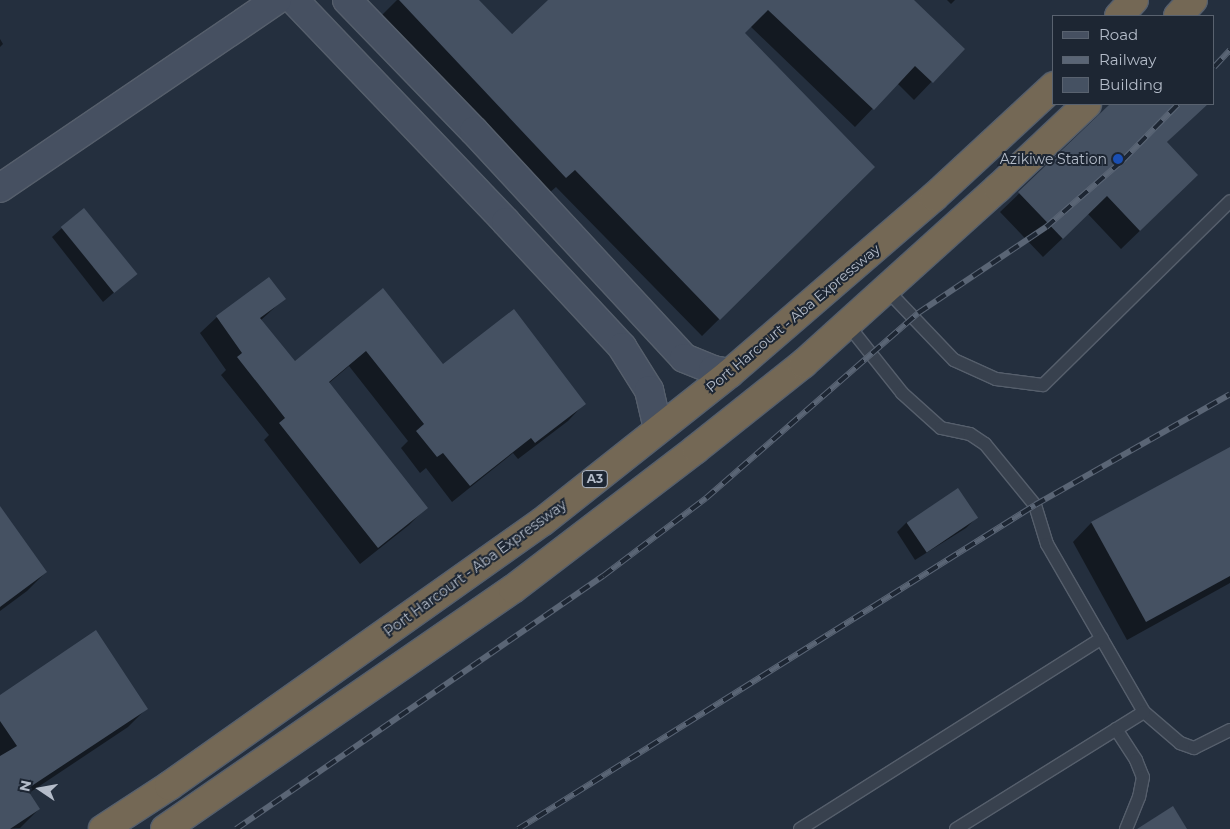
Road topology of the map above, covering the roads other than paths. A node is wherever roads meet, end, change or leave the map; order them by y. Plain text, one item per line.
1 (277, 0) edge
2 (294, 0) edge
3 (347, 0) edge
4 (1134, 0) edge
5 (1193, 0) edge
6 (1120, 15) edge
7 (1179, 15) edge
8 (1052, 88) edge
9 (1086, 105) edge
10 (0, 188) edge
11 (1230, 201) edge
12 (887, 290) junction
13 (848, 325) junction
14 (730, 373) junction
15 (658, 429) junction
16 (1102, 638) junction
17 (1144, 712) junction
18 (1116, 730) junction
19 (1230, 730) edge
20 (103, 829) edge
21 (165, 829) edge
22 (800, 829) edge
23 (956, 829) edge
24 (1126, 829) edge

1 - 10 street
2 - 15 street
3 - 14 street
4 - 6 highway
5 - 7 highway
8 - 14 highway, Port Harcourt - Aba Expressway / A3
9 - 12 highway
11 - 12 lane
12 - 13 highway
13 - 16 lane
13 - 21 highway
14 - 15 highway, Port Harcourt - Aba Expressway / A3
15 - 20 highway, Port Harcourt - Aba Expressway / A3
16 - 17 lane
16 - 22 lane
17 - 18 lane
17 - 19 lane
18 - 23 lane
18 - 24 lane

